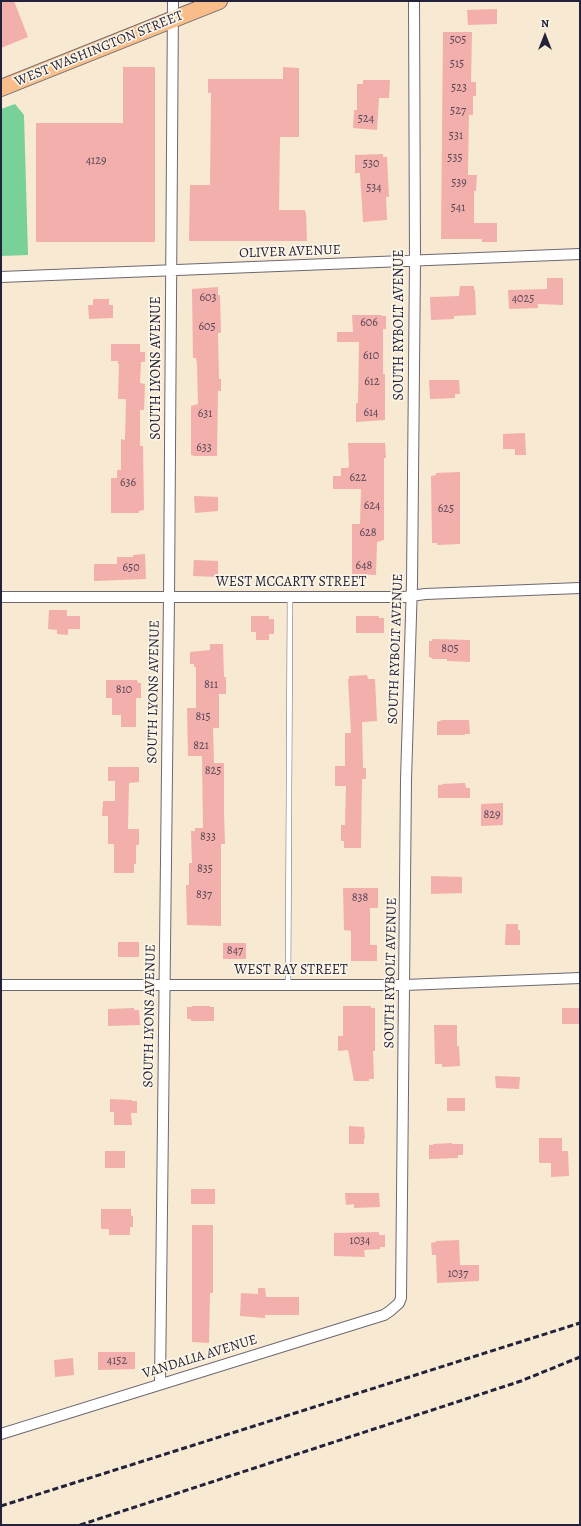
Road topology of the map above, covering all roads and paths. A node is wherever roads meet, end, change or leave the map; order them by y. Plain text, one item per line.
1 (173, 1) edge
2 (219, 1) edge
3 (414, 1) edge
4 (173, 20) junction
5 (1, 88) edge
6 (580, 254) edge
7 (415, 261) junction
8 (172, 270) junction
9 (1, 276) edge
10 (580, 588) edge
11 (411, 596) junction
12 (1, 597) edge
13 (170, 597) junction
14 (290, 597) junction
15 (580, 978) edge
16 (1, 985) edge
17 (164, 985) junction
18 (288, 985) junction
19 (405, 985) junction
20 (401, 1298) joint
21 (160, 1384) junction
22 (1, 1434) edge

1 - 4 street, SOUTH LYONS AVENUE
2 - 4 main road, WEST WASHINGTON STREET
3 - 7 street, SOUTH RYBOLT AVENUE
4 - 5 main road, WEST WASHINGTON STREET
4 - 8 street, SOUTH LYONS AVENUE
6 - 7 street, OLIVER AVENUE
7 - 8 street, OLIVER AVENUE
7 - 11 street, SOUTH RYBOLT AVENUE
8 - 9 street, OLIVER AVENUE
8 - 13 street, SOUTH LYONS AVENUE
10 - 11 street, WEST MCCARTY STREET
11 - 14 street, WEST MCCARTY STREET
11 - 19 street, SOUTH RYBOLT AVENUE
12 - 13 street, WEST MCCARTY STREET
13 - 14 street, WEST MCCARTY STREET
13 - 17 street, SOUTH LYONS AVENUE
14 - 18 lane
15 - 19 street, WEST RAY STREET
16 - 17 street, WEST RAY STREET
17 - 18 street, WEST RAY STREET
17 - 21 street, SOUTH LYONS AVENUE
18 - 19 street, WEST RAY STREET
19 - 20 street, SOUTH RYBOLT AVENUE
20 - 21 street, VANDALIA AVENUE
21 - 22 street, VANDALIA AVENUE

